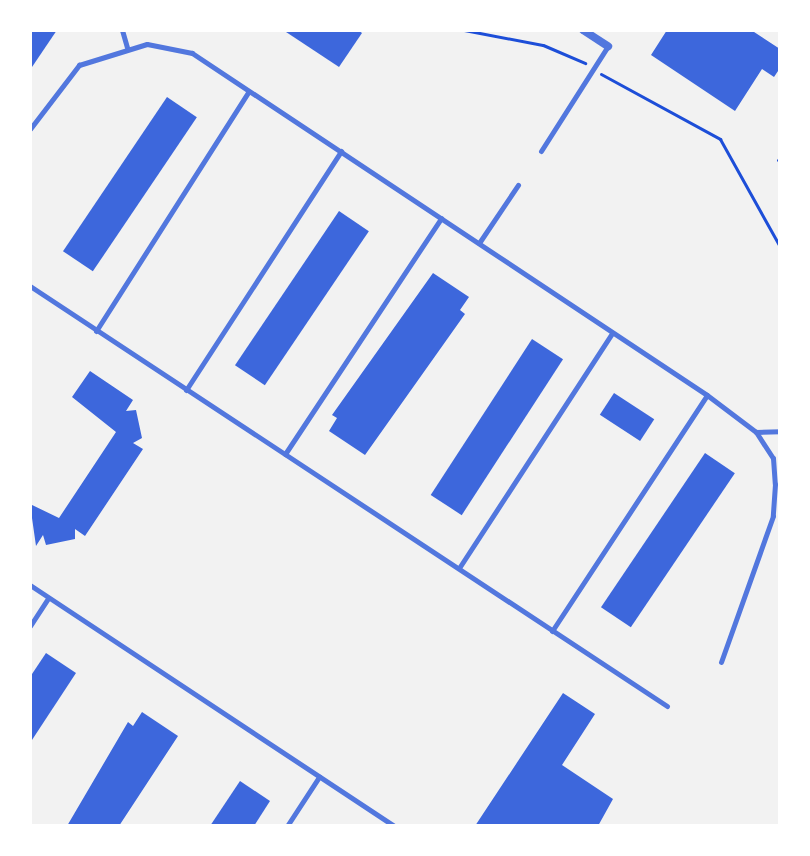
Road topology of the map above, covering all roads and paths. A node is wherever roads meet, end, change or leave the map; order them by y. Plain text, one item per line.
1 (122, 30) edge
2 (464, 30) edge
3 (583, 30) edge
4 (608, 46) joint
5 (127, 47) junction
6 (595, 70) junction
7 (248, 92) junction
8 (30, 129) edge
9 (341, 151) junction
10 (541, 151) dead end
11 (518, 185) dead end
12 (441, 218) junction
13 (479, 243) junction
14 (780, 247) edge
15 (30, 286) edge
16 (96, 331) junction
17 (612, 333) junction
18 (186, 390) junction
19 (707, 395) junction
20 (780, 431) edge
21 (756, 432) junction
22 (285, 454) junction
23 (459, 568) junction
24 (30, 585) edge
25 (48, 598) junction
26 (30, 626) edge
27 (552, 631) junction
28 (721, 662) dead end
29 (667, 706) dead end
30 (319, 777) junction
31 (287, 826) edge
32 (394, 826) edge

1 - 5 lane
2 - 6 path
3 - 4 street
4 - 6 lane
5 - 7 lane
5 - 8 lane
6 - 10 lane
6 - 14 path
7 - 9 lane
7 - 16 lane
9 - 12 lane
9 - 18 lane
11 - 13 lane
12 - 13 lane
12 - 22 lane
13 - 17 lane
15 - 16 lane
16 - 18 lane
17 - 19 lane
17 - 23 lane
18 - 22 lane
19 - 21 lane
19 - 27 lane
20 - 21 lane
21 - 28 lane
22 - 23 lane
23 - 27 lane
24 - 25 lane
25 - 26 lane
25 - 30 lane
27 - 29 lane
30 - 31 lane
30 - 32 lane

